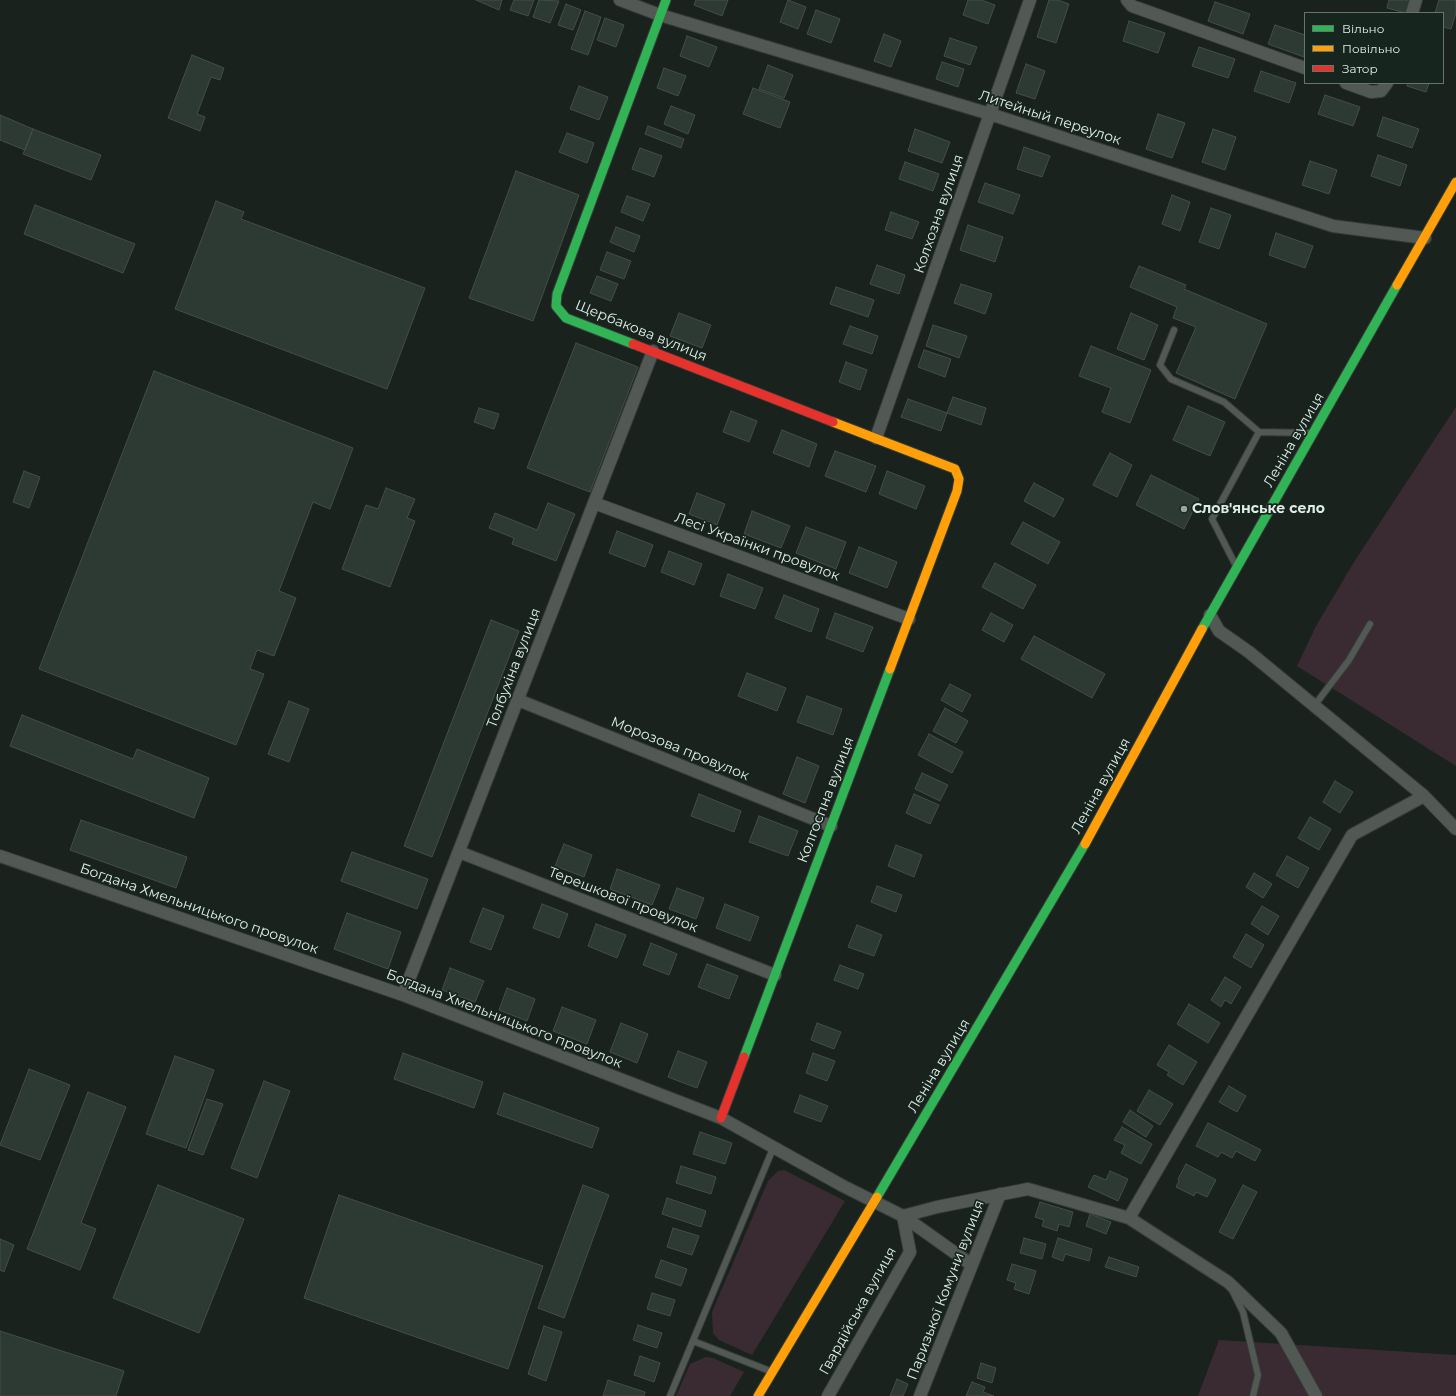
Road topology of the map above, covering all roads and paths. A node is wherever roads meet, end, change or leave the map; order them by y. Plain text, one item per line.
1 (620, 0) edge
2 (666, 0) edge
3 (1030, 0) edge
4 (1127, 0) edge
5 (1416, 0) edge
6 (1412, 12) edge
7 (664, 16) junction
8 (1304, 68) edge
9 (1349, 84) edge
10 (1386, 84) edge
11 (990, 114) junction
12 (1456, 182) edge
13 (1425, 238) junction
14 (1174, 330) dead end
15 (653, 351) junction
16 (1259, 432) junction
17 (1314, 433) junction
18 (876, 438) junction
19 (957, 491) joint
20 (594, 503) junction
21 (1237, 568) junction
22 (1210, 616) junction
23 (909, 619) junction
24 (1370, 624) dead end
25 (518, 700) junction
26 (1314, 706) junction
27 (1424, 796) junction
28 (831, 826) junction
29 (1456, 829) edge
30 (459, 852) junction
31 (0, 856) edge
32 (776, 975) junction
33 (403, 995) junction
34 (721, 1118) junction
35 (774, 1146) junction
36 (1000, 1194) junction
37 (874, 1202) junction
38 (903, 1216) junction
39 (1129, 1218) junction
40 (972, 1264) junction
41 (1228, 1282) junction
42 (693, 1341) junction
43 (772, 1372) junction
44 (670, 1396) edge
45 (758, 1396) edge
46 (828, 1396) edge
47 (920, 1396) edge
48 (1253, 1396) edge
49 (1316, 1396) edge

1 - 7 street, Литейный переулок
2 - 7 street, Щербакова вулиця
3 - 11 street, Колхозна вулиця
4 - 8 street
5 - 6 street
7 - 11 street, Литейный переулок
7 - 15 street, Щербакова вулиця
9 - 10 street
11 - 13 street, Литейный переулок
11 - 18 street, Колхозна вулиця
12 - 13 street, Леніна вулиця
13 - 17 street, Леніна вулиця
14 - 16 lane
15 - 18 street, Щербакова вулиця
15 - 20 street, Толбухіна вулиця
16 - 17 lane
16 - 21 lane
17 - 21 street, Леніна вулиця
18 - 19 street, Щербакова вулиця
19 - 23 street, Колгоспна вулиця
20 - 23 street, Лесі Українки провулок
20 - 25 street, Толбухіна вулиця
21 - 22 street, Леніна вулиця
22 - 26 street
22 - 37 street, Леніна вулиця
23 - 28 street, Колгоспна вулиця
24 - 26 lane
25 - 28 street, Морозова провулок
25 - 30 street, Толбухіна вулиця
26 - 27 street
27 - 29 street
27 - 39 street
28 - 32 street, Колгоспна вулиця
30 - 32 street, Терешкової провулок
30 - 33 street, Толбухіна вулиця
31 - 33 street, Богдана Хмельницького провулок
32 - 34 street, Колгоспна вулиця
33 - 34 street, Богдана Хмельницького провулок
34 - 35 street, Богдана Хмельницького провулок
35 - 37 street, Богдана Хмельницького провулок
35 - 42 lane
36 - 38 street
36 - 39 street
36 - 40 street, Паризької Комуни вулиця
37 - 38 street, Богдана Хмельницького провулок
37 - 43 street, Леніна вулиця
38 - 40 street, Богдана Хмельницького провулок
38 - 46 street, Гвардійська вулиця
39 - 41 street
40 - 47 street, Паризької Комуни вулиця
41 - 48 lane
41 - 49 street
42 - 43 lane
42 - 44 lane
43 - 45 street, Леніна вулиця

